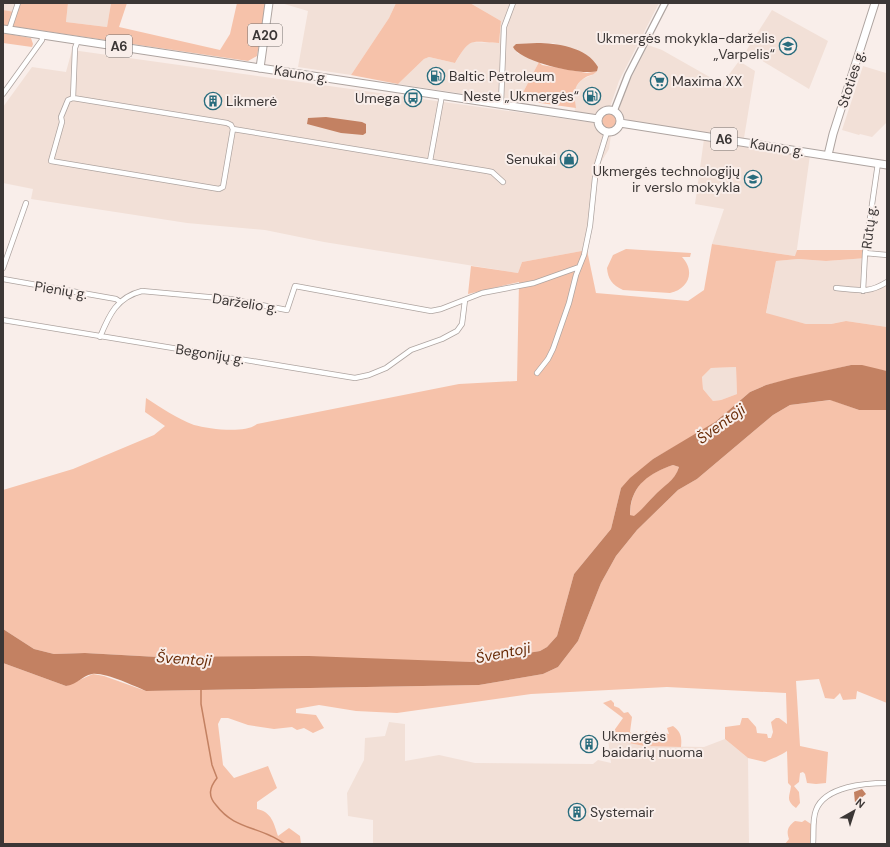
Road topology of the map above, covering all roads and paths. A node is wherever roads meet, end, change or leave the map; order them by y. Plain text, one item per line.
1 (18, 3) edge
2 (269, 3) edge
3 (513, 3) edge
4 (665, 3) edge
5 (875, 3) edge
6 (6, 29) edge
7 (42, 35) junction
8 (78, 40) junction
9 (260, 68) junction
10 (3, 94) edge
11 (442, 95) junction
12 (73, 98) junction
13 (501, 104) junction
14 (614, 111) junction
15 (598, 119) junction
16 (620, 123) junction
17 (233, 129) junction
18 (607, 132) junction
19 (828, 155) junction
20 (430, 161) junction
21 (878, 163) junction
22 (887, 165) edge
23 (504, 182) dead end
24 (26, 203) dead end
25 (866, 253) junction
26 (887, 254) edge
27 (579, 267) junction
28 (3, 268) edge
29 (3, 279) edge
30 (887, 282) edge
31 (836, 288) dead end
32 (863, 291) junction
33 (465, 300) junction
34 (119, 301) junction
35 (3, 320) edge
36 (100, 337) junction
37 (537, 373) dead end
38 (887, 783) edge
39 (813, 844) edge

1 - 6 street
2 - 9 main road, A20
3 - 13 street
4 - 14 street
5 - 19 main road, Stoties g.
6 - 7 main road, Kauno g. / A6
7 - 8 main road, Kauno g. / A6
7 - 10 street
8 - 9 main road, Kauno g. / A6
8 - 12 street
9 - 11 main road, Kauno g. / A6
11 - 13 main road, Kauno g. / A6
11 - 20 street
12 - 17 street
12 - 17 street
13 - 15 main road, Kauno g. / A6
14 - 15 main road
14 - 16 main road
15 - 18 main road
16 - 18 main road
16 - 19 main road, Kauno g. / A6
17 - 20 street
18 - 27 street
19 - 21 main road, Kauno g. / A6
20 - 23 street
21 - 22 main road, Kauno g. / A6
21 - 25 street, Rūtų g.
24 - 28 street
25 - 26 street
25 - 32 street, Rūtų g.
27 - 33 street
27 - 37 street
29 - 34 street, Pienių g.
30 - 32 street
31 - 32 street
33 - 34 street, Darželio g.
33 - 36 street, Begonijų g.
34 - 36 street
35 - 36 street, Begonijų g.
38 - 39 street

